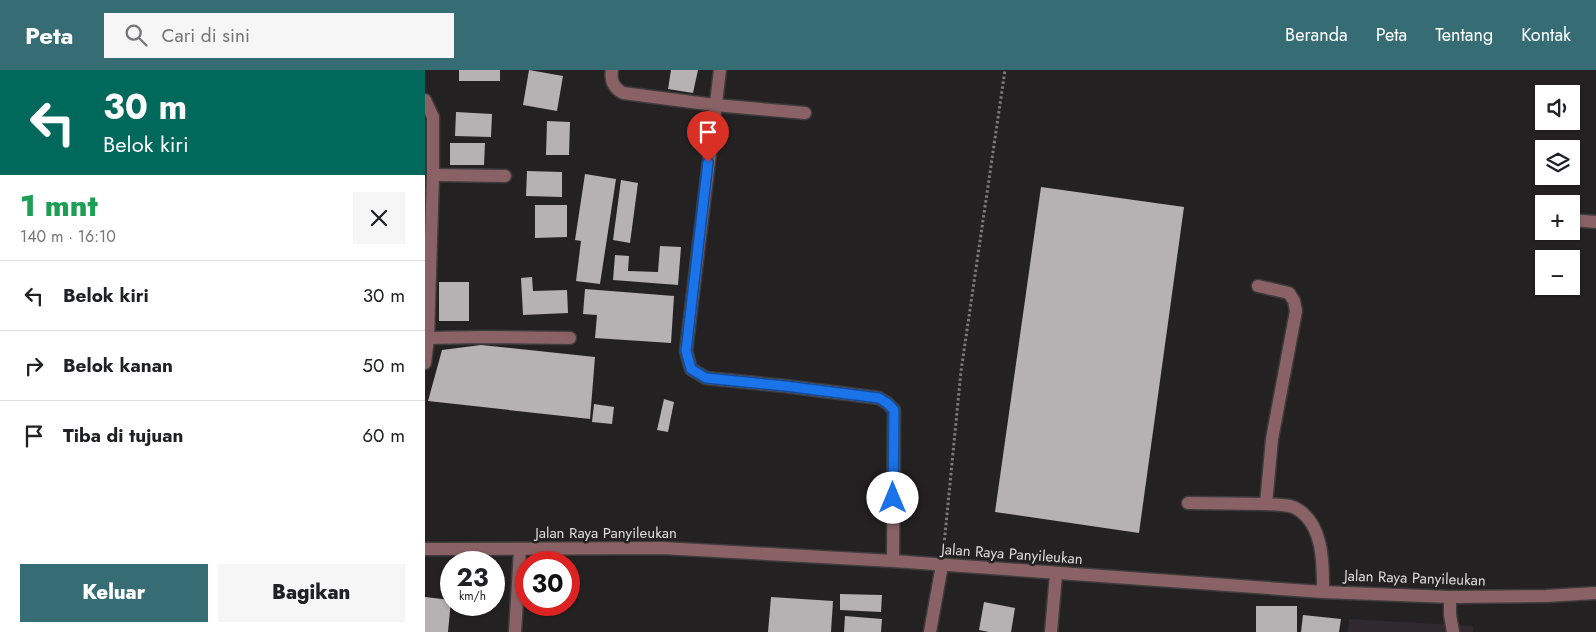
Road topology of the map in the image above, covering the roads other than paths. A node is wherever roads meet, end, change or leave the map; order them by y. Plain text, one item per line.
1 (612, 70) edge
2 (720, 70) edge
3 (425, 100) edge
4 (715, 106) junction
5 (805, 113) dead end
6 (433, 175) junction
7 (505, 176) dead end
8 (1580, 221) edge
9 (1596, 222) edge
10 (1258, 286) dead end
11 (428, 338) junction
12 (570, 338) dead end
13 (425, 363) edge
14 (1188, 503) dead end
15 (1267, 504) junction
16 (425, 549) edge
17 (520, 550) junction
18 (893, 562) junction
19 (943, 566) junction
20 (1056, 574) junction
21 (1323, 592) junction
22 (1596, 593) edge
23 (1450, 597) junction
24 (515, 632) edge
25 (930, 632) edge
26 (1051, 632) edge
27 (1453, 632) edge

1 - 4 street
2 - 4 street
3 - 6 street
4 - 5 street
4 - 18 street
6 - 7 street
6 - 11 street
8 - 9 street
10 - 15 street
11 - 12 street
11 - 13 street
14 - 15 street
15 - 21 street
16 - 17 street, Jalan Raya Panyileukan
17 - 18 street, Jalan Raya Panyileukan
17 - 24 street
18 - 19 street, Jalan Raya Panyileukan
19 - 20 street, Jalan Raya Panyileukan
19 - 25 street
20 - 21 street, Jalan Raya Panyileukan
20 - 26 street
21 - 23 street, Jalan Raya Panyileukan
22 - 23 street, Jalan Raya Panyileukan
23 - 27 street

